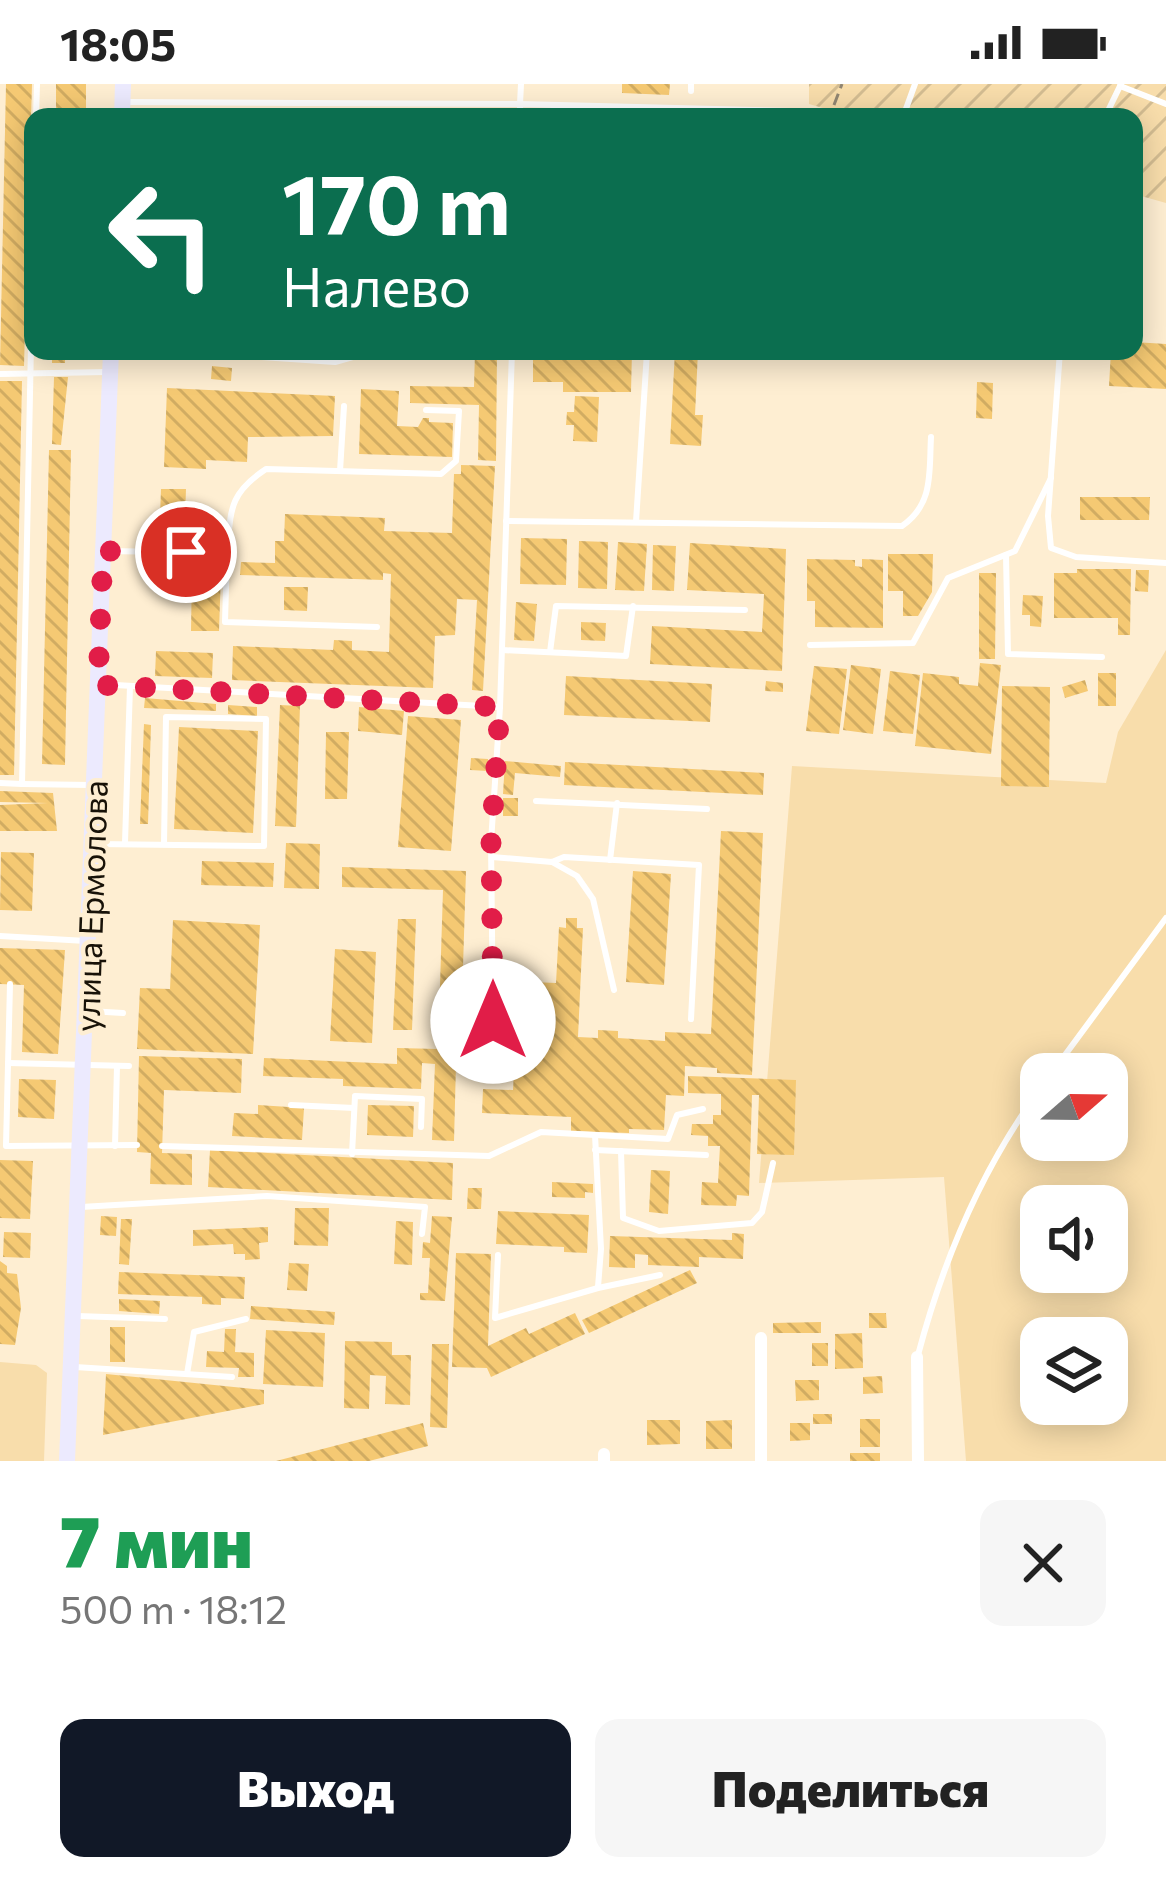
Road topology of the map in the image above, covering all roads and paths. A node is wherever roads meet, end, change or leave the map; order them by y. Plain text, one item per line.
1 (521, 84) edge
2 (1121, 85) edge
3 (122, 101) edge
4 (468, 104) junction
5 (520, 104) junction
6 (1166, 104) edge
7 (554, 105) junction
8 (630, 107) joint
9 (468, 108) edge
10 (520, 108) edge
11 (554, 108) edge
12 (643, 108) edge
13 (30, 360) edge
14 (106, 360) edge
15 (111, 360) edge
16 (311, 360) edge
17 (342, 360) edge
18 (512, 360) edge
19 (646, 360) edge
20 (1059, 360) edge
21 (0, 374) edge
22 (30, 374) junction
23 (344, 406) dead end
24 (427, 410) dead end
25 (931, 437) dead end
26 (340, 471) junction
27 (1051, 478) junction
28 (506, 521) junction
29 (636, 523) junction
30 (103, 551) junction
31 (227, 553) junction
32 (1006, 555) junction
33 (1166, 563) edge
34 (633, 605) junction
35 (745, 610) dead end
36 (377, 627) dead end
37 (810, 645) dead end
38 (502, 650) junction
39 (550, 652) junction
40 (1102, 657) dead end
41 (98, 685) junction
42 (130, 686) junction
43 (500, 707) junction
44 (0, 783) edge
45 (22, 784) junction
46 (95, 785) junction
47 (536, 801) dead end
48 (617, 803) junction
49 (707, 809) dead end
50 (125, 843) junction
51 (93, 844) junction
52 (164, 844) junction
53 (492, 857) junction
54 (610, 860) junction
55 (552, 862) junction
56 (1166, 917) edge
57 (0, 936) edge
58 (11, 937) junction
59 (88, 941) junction
60 (10, 949) dead end
61 (10, 984) dead end
62 (614, 990) dead end
63 (85, 1011) junction
64 (123, 1013) dead end
65 (691, 1019) dead end
66 (493, 1021) dead end
67 (1066, 1053) edge
68 (8, 1064) junction
69 (83, 1065) junction
70 (117, 1066) junction
71 (129, 1066) dead end
72 (291, 1105) dead end
73 (355, 1108) junction
74 (703, 1109) dead end
75 (1020, 1116) edge
76 (421, 1127) dead end
77 (595, 1135) junction
78 (137, 1145) dead end
79 (115, 1146) junction
80 (162, 1146) dead end
81 (79, 1148) junction
82 (596, 1150) junction
83 (620, 1151) junction
84 (352, 1154) junction
85 (706, 1155) dead end
86 (772, 1163) dead end
87 (77, 1207) junction
88 (422, 1234) dead end
89 (498, 1255) dead end
90 (660, 1275) dead end
91 (598, 1288) junction
92 (74, 1316) junction
93 (165, 1319) dead end
94 (246, 1319) dead end
95 (761, 1338) dead end
96 (917, 1357) joint
97 (72, 1367) junction
98 (187, 1374) junction
99 (232, 1377) dead end
100 (67, 1461) edge
101 (760, 1461) edge
102 (918, 1461) edge

1 - 5 lane
2 - 6 lane
3 - 4 lane
4 - 5 lane
4 - 9 lane
5 - 7 lane
5 - 10 lane
7 - 8 lane
7 - 11 lane
8 - 12 lane
13 - 22 lane
14 - 22 lane
15 - 30 main road, улица Ермолова
16 - 17 lane
18 - 28 lane
19 - 29 lane
20 - 27 lane
21 - 22 lane
22 - 45 lane
23 - 26 lane
24 - 26 lane
25 - 29 lane
26 - 31 lane
27 - 32 lane
27 - 33 lane
28 - 29 lane
28 - 38 lane
30 - 31 lane
30 - 41 main road, улица Ермолова
31 - 36 lane
32 - 37 lane
32 - 40 lane
34 - 35 lane
34 - 39 lane
34 - 39 lane
38 - 39 lane
38 - 43 lane
41 - 42 lane
41 - 46 main road, улица Ермолова
42 - 43 lane
42 - 50 lane
43 - 53 lane
44 - 45 lane
45 - 46 lane
46 - 51 main road, улица Ермолова
47 - 48 lane
48 - 49 lane
48 - 54 lane
50 - 51 lane
50 - 52 lane
51 - 59 main road, улица Ермолова
52 - 52 lane
53 - 55 lane
53 - 66 lane
54 - 55 lane
54 - 65 lane
55 - 62 lane
56 - 67 lane
57 - 58 lane
58 - 59 lane
58 - 60 lane
59 - 63 main road, улица Ермолова
61 - 68 lane
63 - 64 lane
63 - 69 main road, улица Ермолова
68 - 69 lane
68 - 81 lane
69 - 70 lane
69 - 81 main road, улица Ермолова
70 - 71 lane
70 - 79 lane
72 - 73 lane
73 - 76 lane
73 - 84 lane
74 - 77 lane
75 - 96 lane
77 - 82 lane
77 - 84 lane
78 - 79 lane
79 - 81 lane
80 - 84 lane
81 - 87 main road, улица Ермолова
82 - 83 lane
82 - 91 lane
83 - 85 lane
83 - 86 lane
87 - 88 lane
87 - 92 main road, улица Ермолова
89 - 91 lane
90 - 91 lane
92 - 93 lane
92 - 97 main road, улица Ермолова
94 - 98 lane
95 - 101 street
96 - 102 street
97 - 98 lane
97 - 100 main road, улица Ермолова
98 - 99 lane

